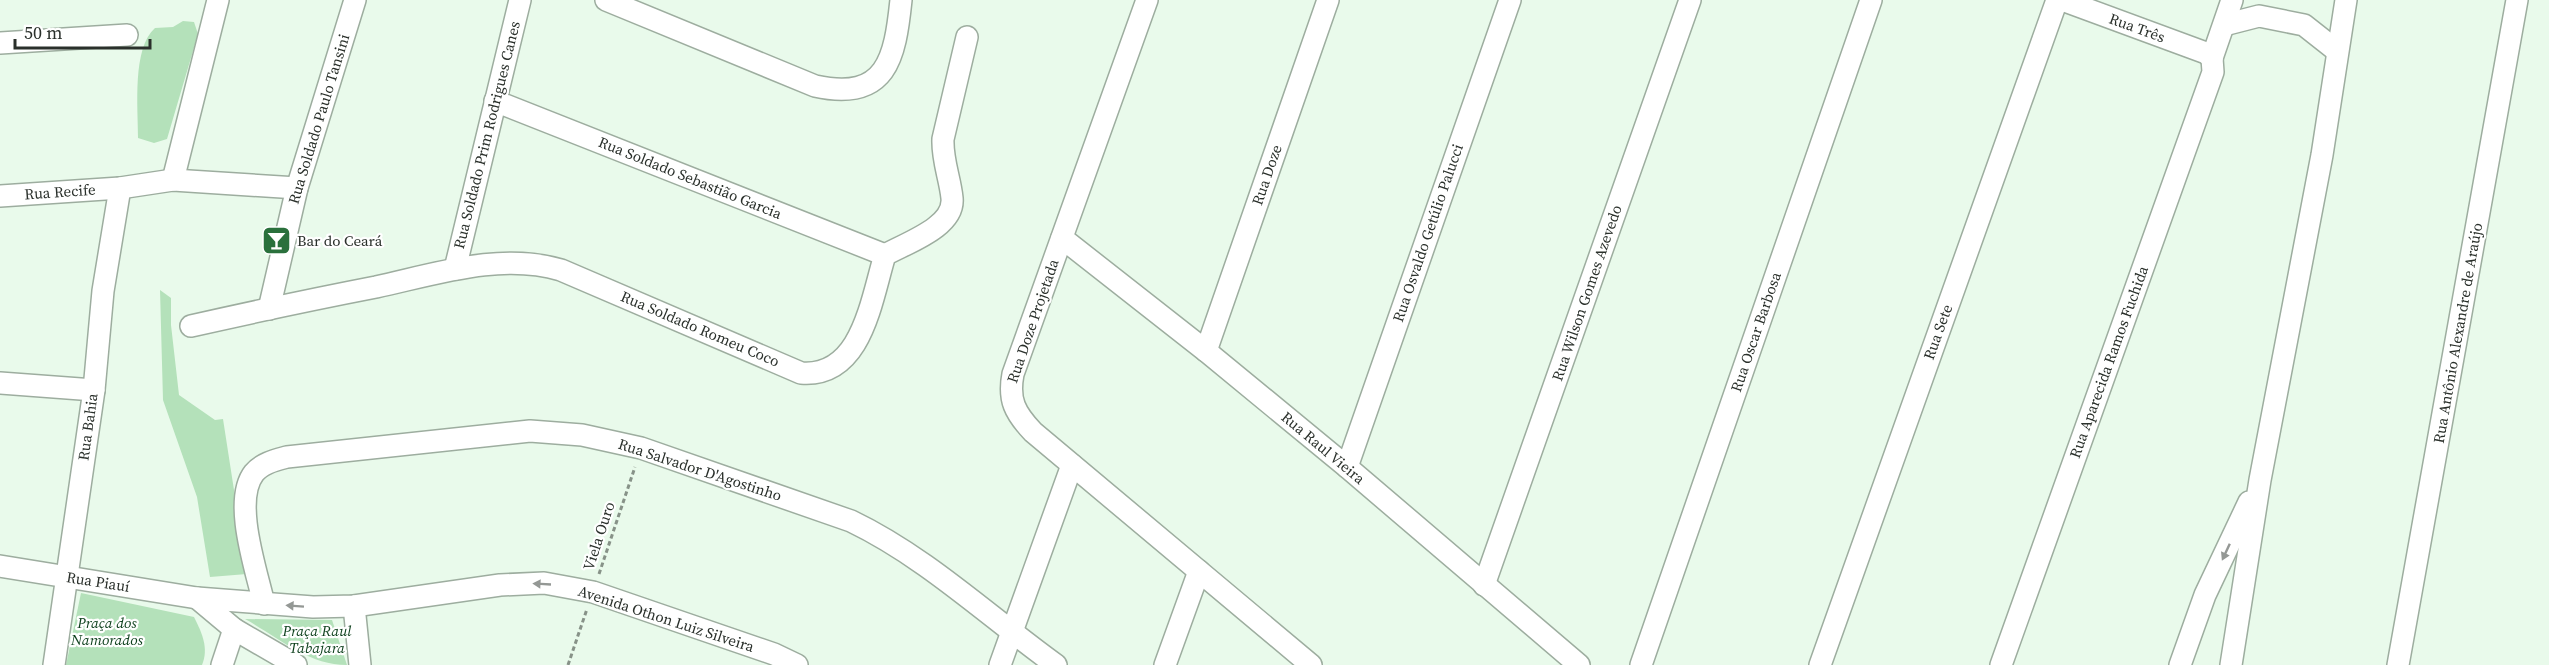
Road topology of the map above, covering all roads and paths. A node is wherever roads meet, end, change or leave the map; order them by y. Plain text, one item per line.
1 (218, 0) edge
2 (355, 0) edge
3 (520, 0) edge
4 (606, 0) edge
5 (901, 0) edge
6 (1147, 0) edge
7 (1328, 0) edge
8 (1510, 0) edge
9 (1689, 0) edge
10 (1871, 0) edge
11 (2057, 0) edge
12 (2062, 0) edge
13 (2232, 0) edge
14 (2346, 0) edge
15 (2517, 0) edge
16 (2224, 25) junction
17 (127, 35) dead end
18 (967, 37) dead end
19 (0, 43) edge
20 (2337, 51) junction
21 (2212, 58) junction
22 (495, 101) junction
23 (173, 180) junction
24 (120, 188) junction
25 (297, 188) junction
26 (0, 196) edge
27 (1062, 238) junction
28 (885, 255) junction
29 (455, 269) junction
30 (269, 309) junction
31 (191, 326) dead end
32 (1206, 351) junction
33 (0, 383) edge
34 (94, 390) junction
35 (641, 448) junction
36 (1072, 465) junction
37 (1347, 467) junction
38 (2260, 480) junction
39 (0, 566) edge
40 (1199, 571) junction
41 (67, 577) junction
42 (1484, 585) junction
43 (593, 592) junction
44 (197, 598) junction
45 (264, 604) junction
46 (354, 606) junction
47 (234, 629) junction
48 (1012, 634) junction
49 (1166, 663) edge
50 (54, 665) edge
51 (222, 665) edge
52 (296, 665) edge
53 (360, 665) edge
54 (568, 665) edge
55 (797, 665) edge
56 (1000, 665) edge
57 (1056, 665) edge
58 (1311, 665) edge
59 (1580, 665) edge
60 (1641, 665) edge
61 (1820, 665) edge
62 (2001, 665) edge
63 (2180, 665) edge
64 (2231, 665) edge
65 (2397, 665) edge

1 - 23 street
2 - 25 street, Rua Soldado Paulo Tansini
3 - 22 street, Rua Soldado Prim Rodrigues Canes
4 - 5 street
6 - 27 street, Rua Doze Projetada
7 - 32 street, Rua Doze
8 - 37 street, Rua Osvaldo Getúlio Palucci
9 - 42 street, Rua Wilson Gomes Azevedo
10 - 60 street, Rua Oscar Barbosa
11 - 61 street, Rua Sete
12 - 21 street, Rua Três
13 - 16 street, Rua Aparecida Ramos Fuchida
14 - 20 street
15 - 65 street, Rua Antônio Alexandre de Araújo
16 - 20 street
16 - 21 street, Rua Aparecida Ramos Fuchida
17 - 19 street
18 - 28 street
20 - 38 street
21 - 62 street, Rua Aparecida Ramos Fuchida
22 - 28 street, Rua Soldado Sebastião Garcia
22 - 29 street, Rua Soldado Prim Rodrigues Canes
23 - 24 street, Rua Recife
23 - 25 street, Rua Recife
24 - 26 street, Rua Recife
24 - 34 street, Rua Bahia
25 - 30 street, Rua Soldado Paulo Tansini
27 - 32 street, Rua Raul Vieira
27 - 36 street, Rua Doze Projetada
28 - 29 street, Rua Soldado Romeu Coco
29 - 30 street, Rua Soldado Romeu Coco
30 - 31 street, Rua Soldado Romeu Coco
32 - 37 street, Rua Raul Vieira
33 - 34 street
34 - 41 street, Rua Bahia
35 - 43 path, Viela Ouro
35 - 45 street, Rua Salvador D'Agostinho
35 - 48 street, Rua Salvador D'Agostinho
36 - 40 street, Rua Doze Projetada
36 - 48 street
37 - 42 street, Rua Raul Vieira
38 -> 63 street
38 - 64 street
39 - 41 street, Rua Piauí
40 - 49 street
40 - 58 street, Rua Doze Projetada
41 - 44 street, Rua Piauí
41 - 50 street, Rua Bahia
42 - 59 street, Rua Raul Vieira
43 -> 46 street, Avenida Othon Luiz Silveira
43 - 54 path, Viela Ouro
43 - 55 street, Avenida Othon Luiz Silveira
44 - 45 street
44 - 47 street
46 -> 45 street
46 - 53 street
47 - 51 street
47 - 52 street
48 - 56 street
48 - 57 street, Rua Salvador D'Agostinho

